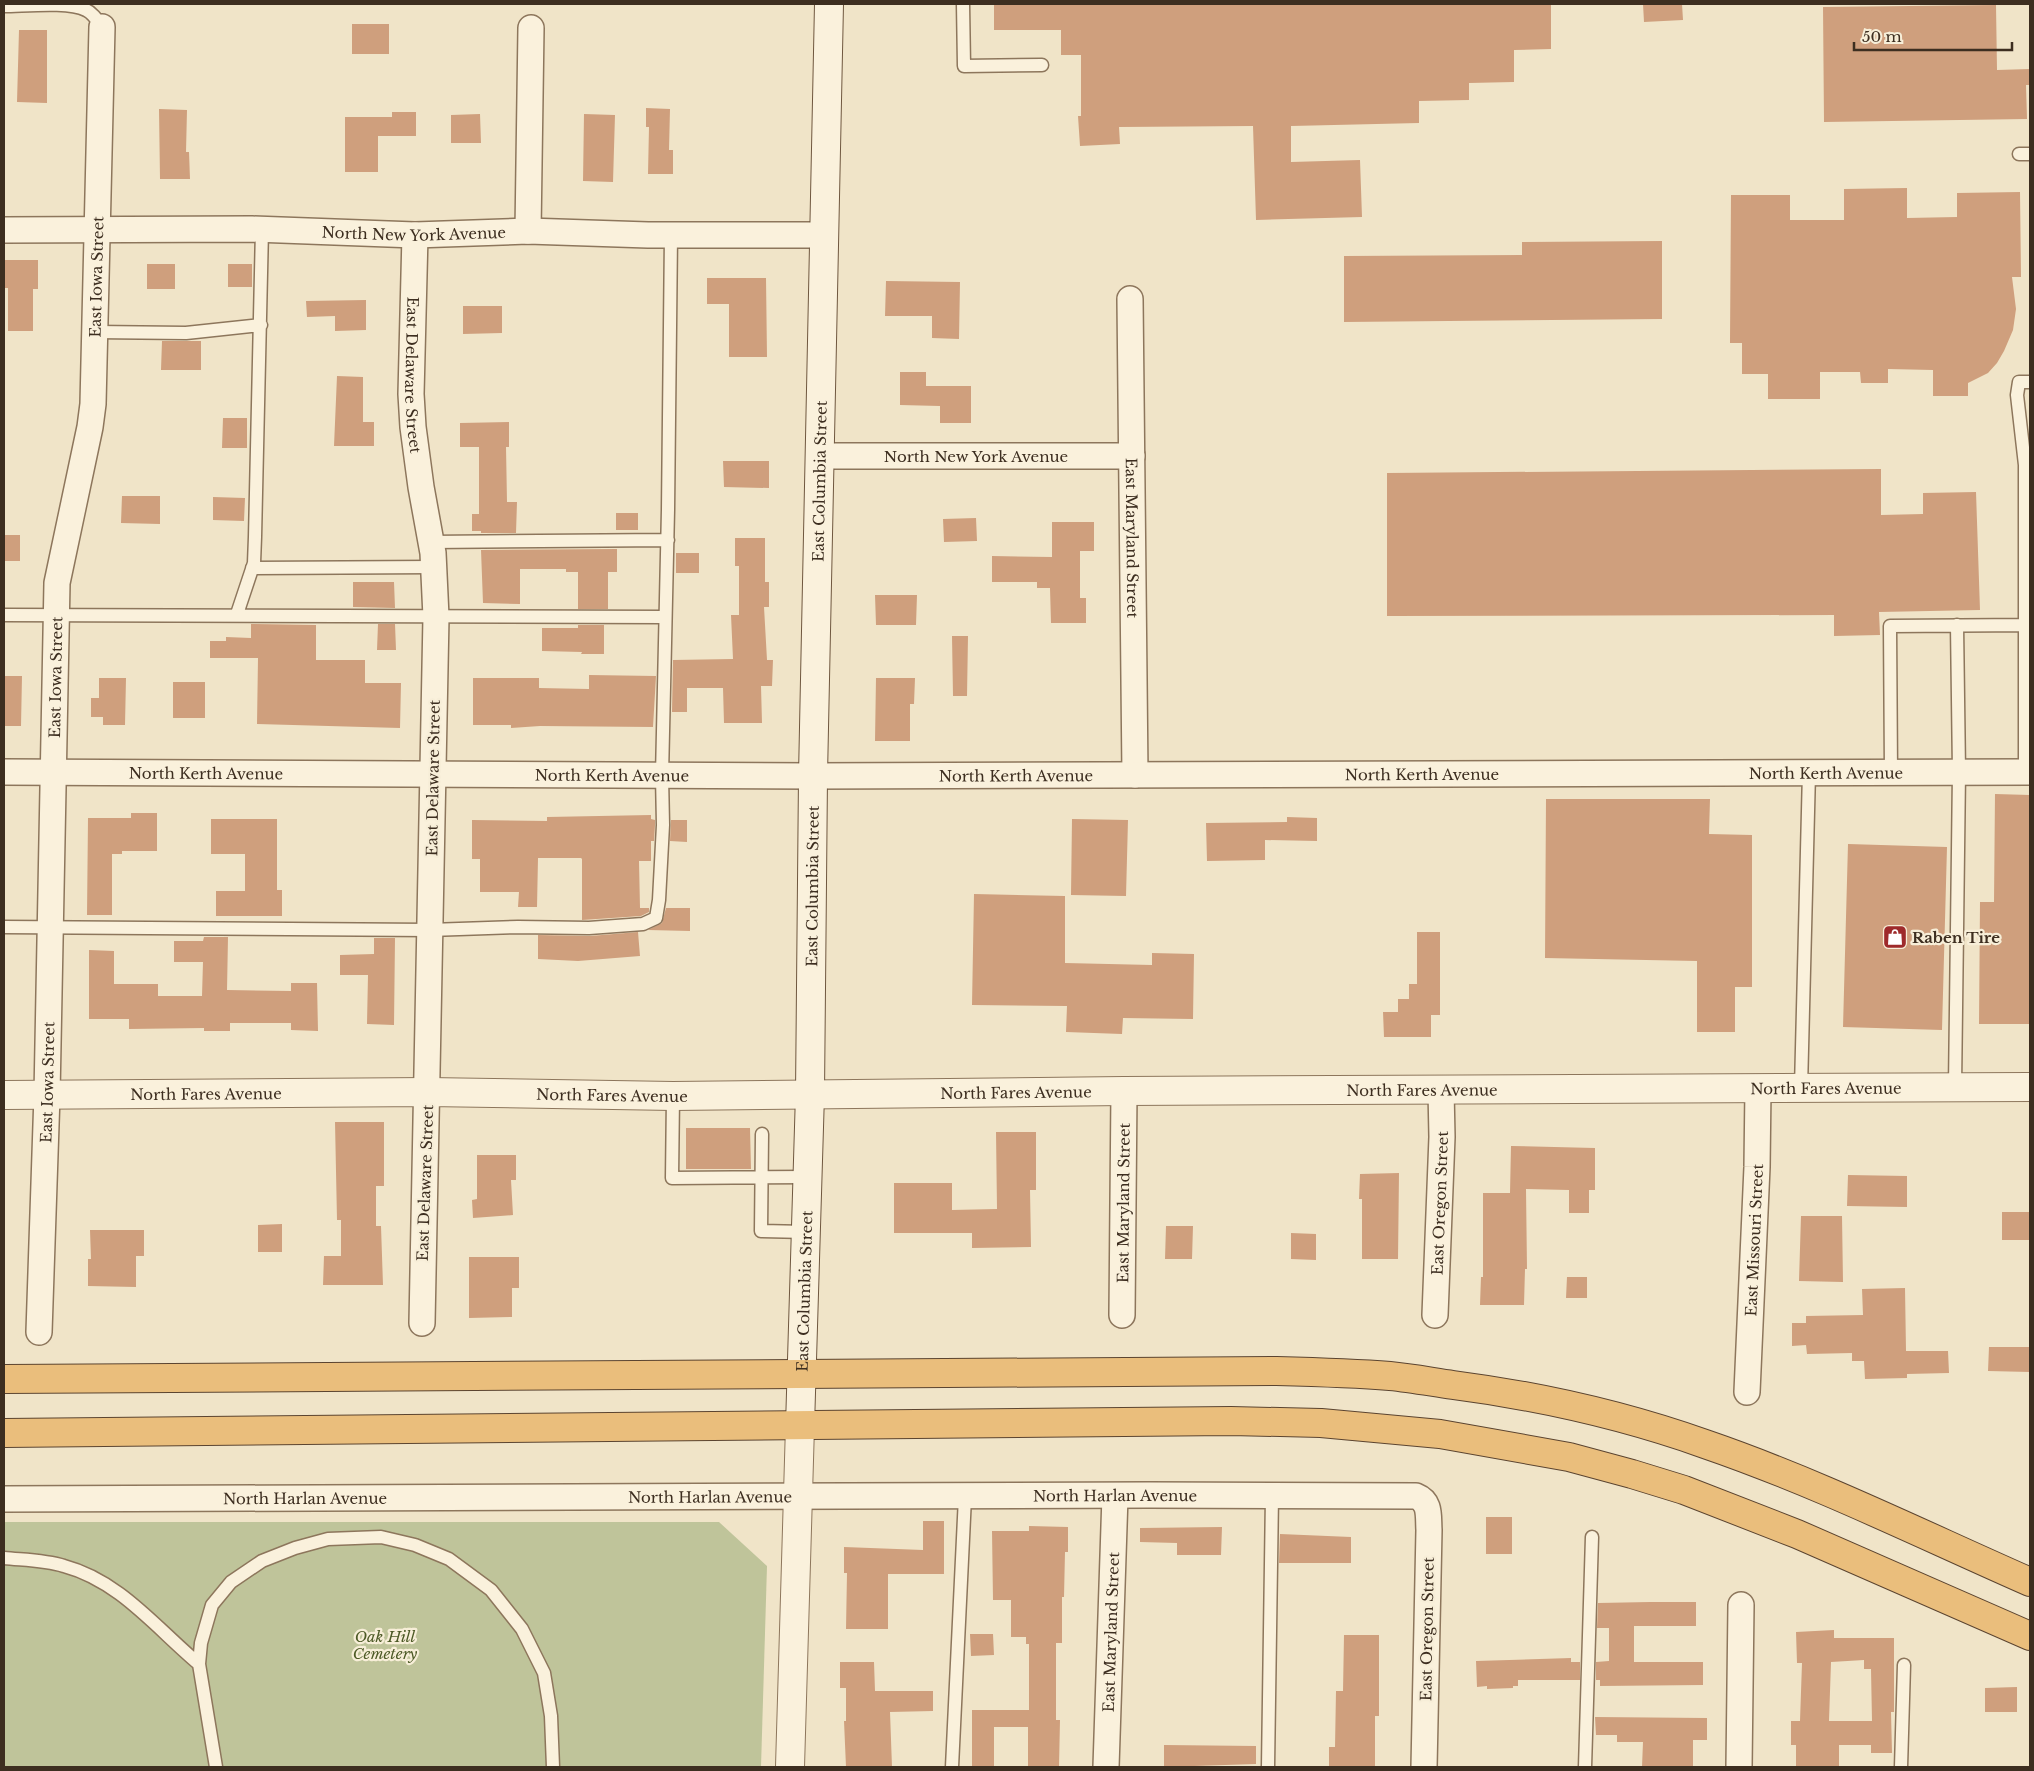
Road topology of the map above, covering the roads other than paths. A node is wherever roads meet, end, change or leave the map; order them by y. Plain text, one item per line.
1 (829, 4) edge
2 (963, 4) edge
3 (4, 6) edge
4 (102, 27) joint
5 (531, 28) dead end
6 (1042, 65) dead end
7 (97, 229) junction
8 (262, 229) junction
9 (4, 230) edge
10 (528, 231) junction
11 (415, 235) junction
12 (671, 235) junction
13 (825, 235) junction
14 (1130, 299) dead end
15 (260, 325) junction
16 (95, 332) junction
17 (2030, 382) edge
18 (821, 456) junction
19 (1132, 456) junction
20 (668, 540) junction
21 (431, 542) junction
22 (434, 567) junction
23 (252, 568) junction
24 (56, 614) junction
25 (237, 614) junction
26 (4, 615) edge
27 (436, 617) junction
28 (665, 617) junction
29 (1957, 625) junction
30 (2027, 625) edge
31 (4, 772) edge
32 (53, 772) junction
33 (1809, 772) junction
34 (1891, 772) junction
35 (1959, 772) junction
36 (2027, 772) edge
37 (433, 775) junction
38 (1135, 775) junction
39 (662, 776) junction
40 (813, 776) junction
41 (4, 927) edge
42 (50, 927) junction
43 (430, 930) junction
44 (1955, 1087) junction
45 (2030, 1087) edge
46 (1758, 1088) junction
47 (1801, 1088) junction
48 (1441, 1090) junction
49 (1124, 1091) junction
50 (428, 1092) junction
51 (810, 1094) junction
52 (4, 1095) edge
53 (47, 1095) junction
54 (673, 1096) junction
55 (762, 1134) dead end
56 (761, 1177) junction
57 (808, 1177) junction
58 (806, 1232) junction
59 (1122, 1315) dead end
60 (1435, 1315) dead end
61 (422, 1323) dead end
62 (39, 1332) dead end
63 (803, 1374) junction
64 (4, 1379) edge
65 (1747, 1392) dead end
66 (800, 1426) junction
67 (4, 1433) edge
68 (1115, 1496) junction
69 (1272, 1496) junction
70 (1416, 1496) joint
71 (965, 1497) junction
72 (798, 1498) junction
73 (4, 1499) edge
74 (1592, 1537) dead end
75 (4, 1558) edge
76 (2030, 1582) edge
77 (1742, 1605) dead end
78 (2030, 1636) edge
79 (199, 1664) junction
80 (1904, 1665) dead end
81 (216, 1767) edge
82 (553, 1767) edge
83 (790, 1767) edge
84 (952, 1767) edge
85 (1106, 1767) edge
86 (1268, 1767) edge
87 (1424, 1767) edge
88 (1585, 1767) edge
89 (1740, 1767) edge
90 (1901, 1767) edge

1 - 13 street, East Columbia Street
2 - 6 lane
3 - 4 lane
4 - 7 street, East Iowa Street
5 - 10 street
7 - 8 street, North New York Avenue
7 - 9 street, North New York Avenue
7 - 16 street, East Iowa Street
8 - 11 street, North New York Avenue
8 - 15 lane
10 - 11 street, North New York Avenue
10 - 12 street, North New York Avenue
11 - 21 street, East Delaware Street
12 - 13 street, North New York Avenue
12 - 20 lane
13 - 18 street, East Columbia Street
14 - 19 street, East Maryland Street
15 - 16 lane
15 - 23 lane
16 - 24 street, East Iowa Street
17 - 30 lane
18 - 19 street, North New York Avenue
18 - 40 street, East Columbia Street
19 - 38 street, East Maryland Street
20 - 21 lane
20 - 28 lane
21 - 22 street, East Delaware Street
22 - 23 lane
22 - 27 street, East Delaware Street
23 - 25 lane
24 - 25 lane
24 - 26 lane
24 - 32 street, East Iowa Street
25 - 27 lane
27 - 28 lane
27 - 37 street, East Delaware Street
28 - 39 lane
29 - 30 lane
29 - 34 lane
29 - 35 lane
30 - 36 lane
31 - 32 street, North Kerth Avenue
32 - 37 street, North Kerth Avenue
32 - 42 street, East Iowa Street
33 - 34 street, North Kerth Avenue
33 - 38 street, North Kerth Avenue
33 - 47 lane
34 - 35 street, North Kerth Avenue
35 - 36 street, North Kerth Avenue
35 - 44 lane
37 - 39 street, North Kerth Avenue
37 - 43 street, East Delaware Street
38 - 40 street, North Kerth Avenue
39 - 40 street, North Kerth Avenue
39 - 43 lane
40 - 51 street, East Columbia Street
41 - 42 lane
42 - 43 lane
42 - 53 street, East Iowa Street
43 - 50 street, East Delaware Street
44 - 45 street, North Fares Avenue
44 - 47 street, North Fares Avenue
46 - 47 street, North Fares Avenue
46 - 48 street, North Fares Avenue
46 - 65 street, East Missouri Street
48 - 49 street, North Fares Avenue
48 - 60 street, East Oregon Street
49 - 51 street, North Fares Avenue
49 - 59 street, East Maryland Street
50 - 53 street, North Fares Avenue
50 - 54 street, North Fares Avenue
50 - 61 street, East Delaware Street
51 - 54 street, North Fares Avenue
51 - 57 street, East Columbia Street
52 - 53 street, North Fares Avenue
53 - 62 street, East Iowa Street
54 - 56 lane
55 - 56 lane
56 - 57 lane
56 - 58 lane
57 - 58 street, East Columbia Street
58 - 63 street, East Columbia Street
63 - 64 highway
63 - 66 street, East Columbia Street
63 - 76 highway
66 - 67 highway
66 - 72 street, East Columbia Street
66 - 78 highway
68 - 69 street, North Harlan Avenue
68 - 71 street, North Harlan Avenue
68 - 85 street, East Maryland Street
69 - 70 street, North Harlan Avenue
69 - 86 lane
70 - 87 street, East Oregon Street
71 - 72 street, North Harlan Avenue
71 - 84 lane
72 - 73 street, North Harlan Avenue
72 - 83 street, East Columbia Street
74 - 88 lane
75 - 79 lane
77 - 89 street
79 - 81 lane
79 - 82 lane
80 - 90 lane

